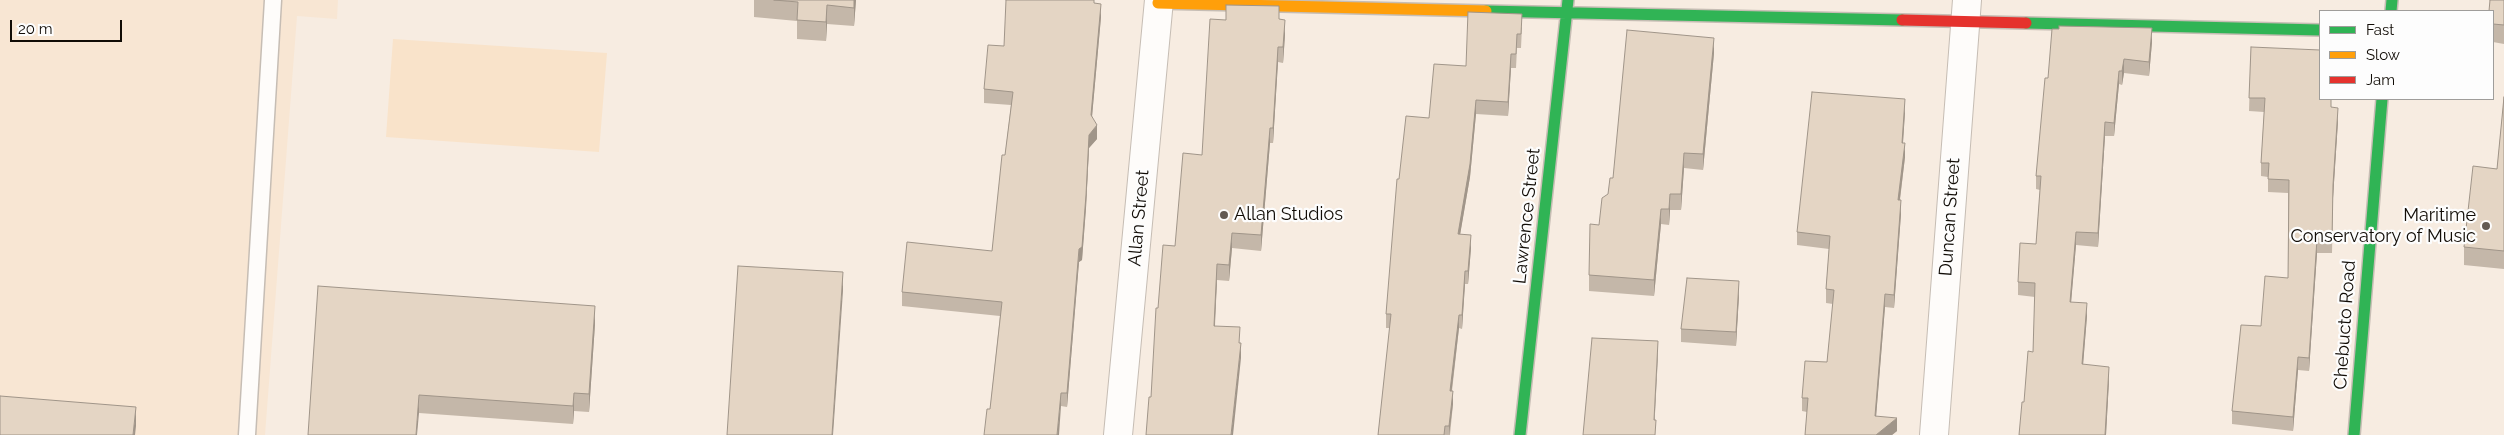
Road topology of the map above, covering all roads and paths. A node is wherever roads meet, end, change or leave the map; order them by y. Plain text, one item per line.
1 (273, 0) edge
2 (1568, 0) edge
3 (1158, 2) edge
4 (1965, 11) edge
5 (1566, 14) junction
6 (2319, 30) edge
7 (2382, 100) edge
8 (247, 435) edge
9 (1118, 435) edge
10 (1520, 435) edge
11 (1934, 435) edge
12 (2354, 435) edge

1 - 8 lane
2 - 5 street, Lawrence Street
3 - 5 street
3 - 9 street, Allan Street
4 - 5 street
4 - 6 street
4 - 11 street, Duncan Street
5 - 10 street, Lawrence Street
7 - 12 street, Chebucto Road

